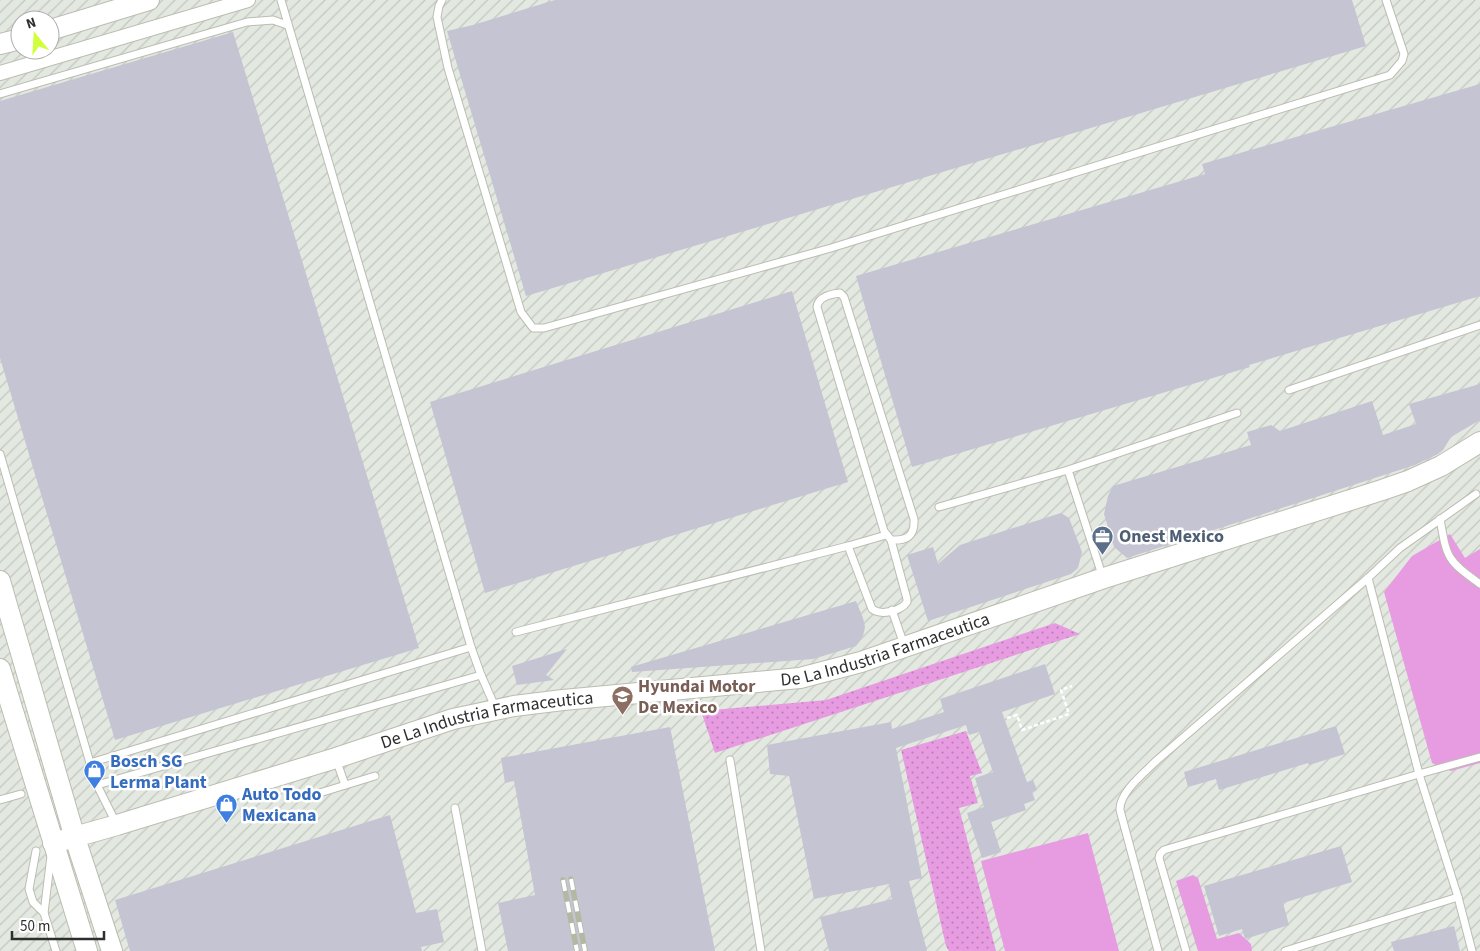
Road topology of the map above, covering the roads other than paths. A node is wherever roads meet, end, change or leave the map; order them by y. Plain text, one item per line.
1 (149, 0) edge
2 (248, 0) edge
3 (281, 0) edge
4 (442, 0) edge
5 (1386, 0) edge
6 (287, 25) junction
7 (60, 27) edge
8 (0, 73) edge
9 (0, 94) edge
10 (1480, 325) edge
11 (1289, 390) dead end
12 (1237, 413) dead end
13 (1480, 442) edge
14 (0, 454) edge
15 (1068, 470) junction
16 (1476, 494) dead end
17 (939, 507) dead end
18 (1440, 519) junction
19 (888, 537) junction
20 (848, 546) junction
21 (1104, 578) junction
22 (1368, 578) junction
23 (0, 581) edge
24 (1480, 584) edge
25 (892, 610) junction
26 (516, 632) dead end
27 (905, 646) junction
28 (471, 647) junction
29 (0, 669) edge
30 (481, 675) junction
31 (497, 711) junction
32 (1480, 757) edge
33 (336, 758) junction
34 (730, 760) dead end
35 (90, 763) junction
36 (1418, 774) junction
37 (375, 776) dead end
38 (97, 785) junction
39 (345, 785) junction
40 (21, 794) dead end
41 (313, 795) dead end
42 (0, 800) edge
43 (455, 808) dead end
44 (117, 825) junction
45 (75, 838) junction
46 (44, 847) junction
47 (1458, 897) junction
48 (44, 913) junction
49 (56, 951) edge
50 (87, 951) edge
51 (112, 951) edge
52 (482, 951) edge
53 (762, 951) edge
54 (1158, 951) edge
55 (1186, 951) edge
56 (1285, 951) edge
57 (1472, 951) edge

1 - 7 main road
2 - 8 street
3 - 6 lane
4 - 5 lane
6 - 9 lane
6 - 28 lane
10 - 11 lane
12 - 15 lane
13 - 21 main road, De La Industria Farmaceutica
14 - 35 lane
15 - 17 lane
15 - 21 lane
16 - 18 lane
18 - 22 lane
18 - 24 lane
19 - 19 lane
19 - 20 lane
19 - 25 lane
20 - 25 lane
20 - 26 lane
21 - 27 main road, De La Industria Farmaceutica
22 - 36 lane
22 - 54 lane
23 - 45 main road
25 - 27 lane
27 - 31 main road, De La Industria Farmaceutica
28 - 30 lane
28 - 35 lane
29 - 46 main road
30 - 31 lane
30 - 38 lane
31 - 33 main road, De La Industria Farmaceutica
32 - 36 lane
33 - 39 lane
33 - 44 main road, De La Industria Farmaceutica
34 - 53 lane
35 - 38 lane
36 - 47 lane
36 - 55 lane
37 - 39 lane
38 - 44 lane
39 - 41 lane
40 - 42 lane
43 - 52 lane
44 - 45 main road, De La Industria Farmaceutica
45 - 46 main road, De La Industria Farmaceutica
45 - 51 main road
46 - 48 lane
46 - 48 lane
46 - 50 main road
47 - 56 lane
47 - 57 lane
48 - 49 lane

